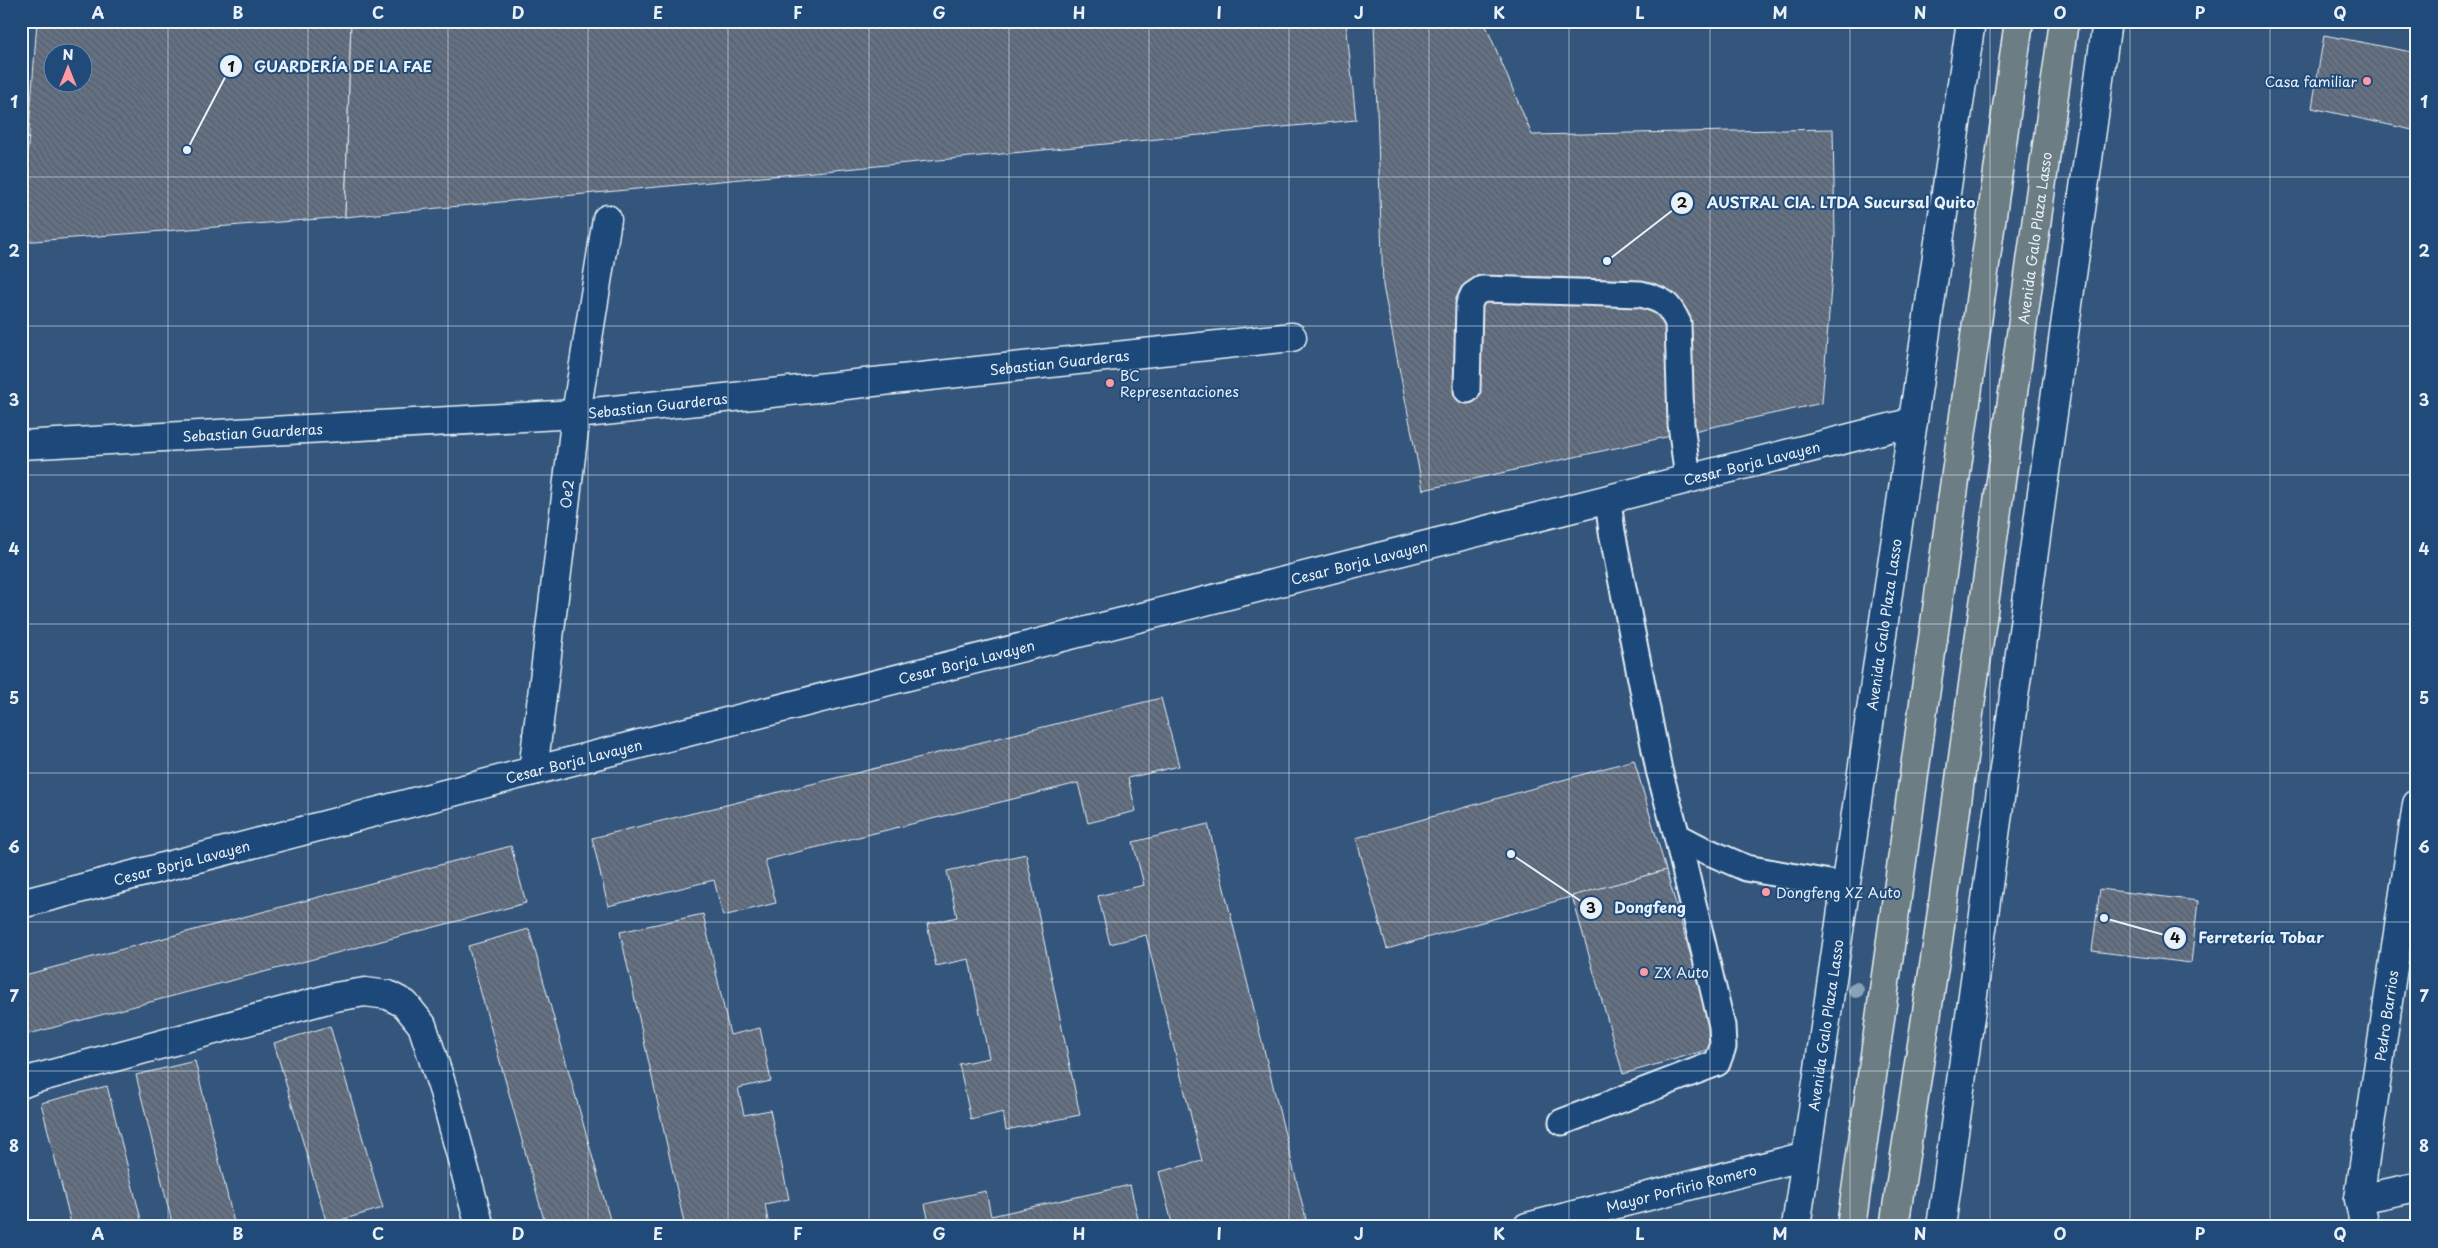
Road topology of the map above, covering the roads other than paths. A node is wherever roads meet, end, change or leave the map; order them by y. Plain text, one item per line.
1 (1971, 21) edge
2 (2019, 21) edge
3 (2064, 21) edge
4 (2108, 21) edge
5 (607, 219) dead end
6 (1292, 337) dead end
7 (1467, 390) dead end
8 (576, 414) junction
9 (1913, 422) junction
10 (21, 446) edge
11 (1688, 479) junction
12 (1608, 500) junction
13 (533, 770) junction
14 (2417, 804) edge
15 (1677, 836) junction
16 (1846, 886) junction
17 (21, 904) edge
18 (21, 1084) edge
19 (1562, 1122) dead end
20 (1806, 1156) junction
21 (2417, 1187) edge
22 (2359, 1199) junction
23 (480, 1227) edge
24 (1527, 1227) edge
25 (1796, 1227) edge
26 (1851, 1227) edge
27 (1894, 1227) edge
28 (1941, 1227) edge
29 (2365, 1227) edge

1 - 9 street, Avenida Galo Plaza Lasso
2 - 26 main road
3 - 27 main road, Avenida Galo Plaza Lasso
4 - 28 street
5 - 8 street, Oe2
6 - 8 street, Sebastian Guarderas
7 - 11 lane
8 - 10 street, Sebastian Guarderas
8 - 13 street, Oe2
9 - 11 street, Cesar Borja Lavayen
9 - 16 street, Avenida Galo Plaza Lasso
11 - 12 street, Cesar Borja Lavayen
12 - 13 street, Cesar Borja Lavayen
12 - 15 lane
13 - 17 street, Cesar Borja Lavayen
14 - 22 street, Pedro Barrios
15 - 16 lane
15 - 19 lane
16 - 20 street, Avenida Galo Plaza Lasso
18 - 23 street
20 - 24 street, Mayor Porfirio Romero
20 - 25 street, Avenida Galo Plaza Lasso
21 - 22 street
22 - 29 street, Pedro Barrios

